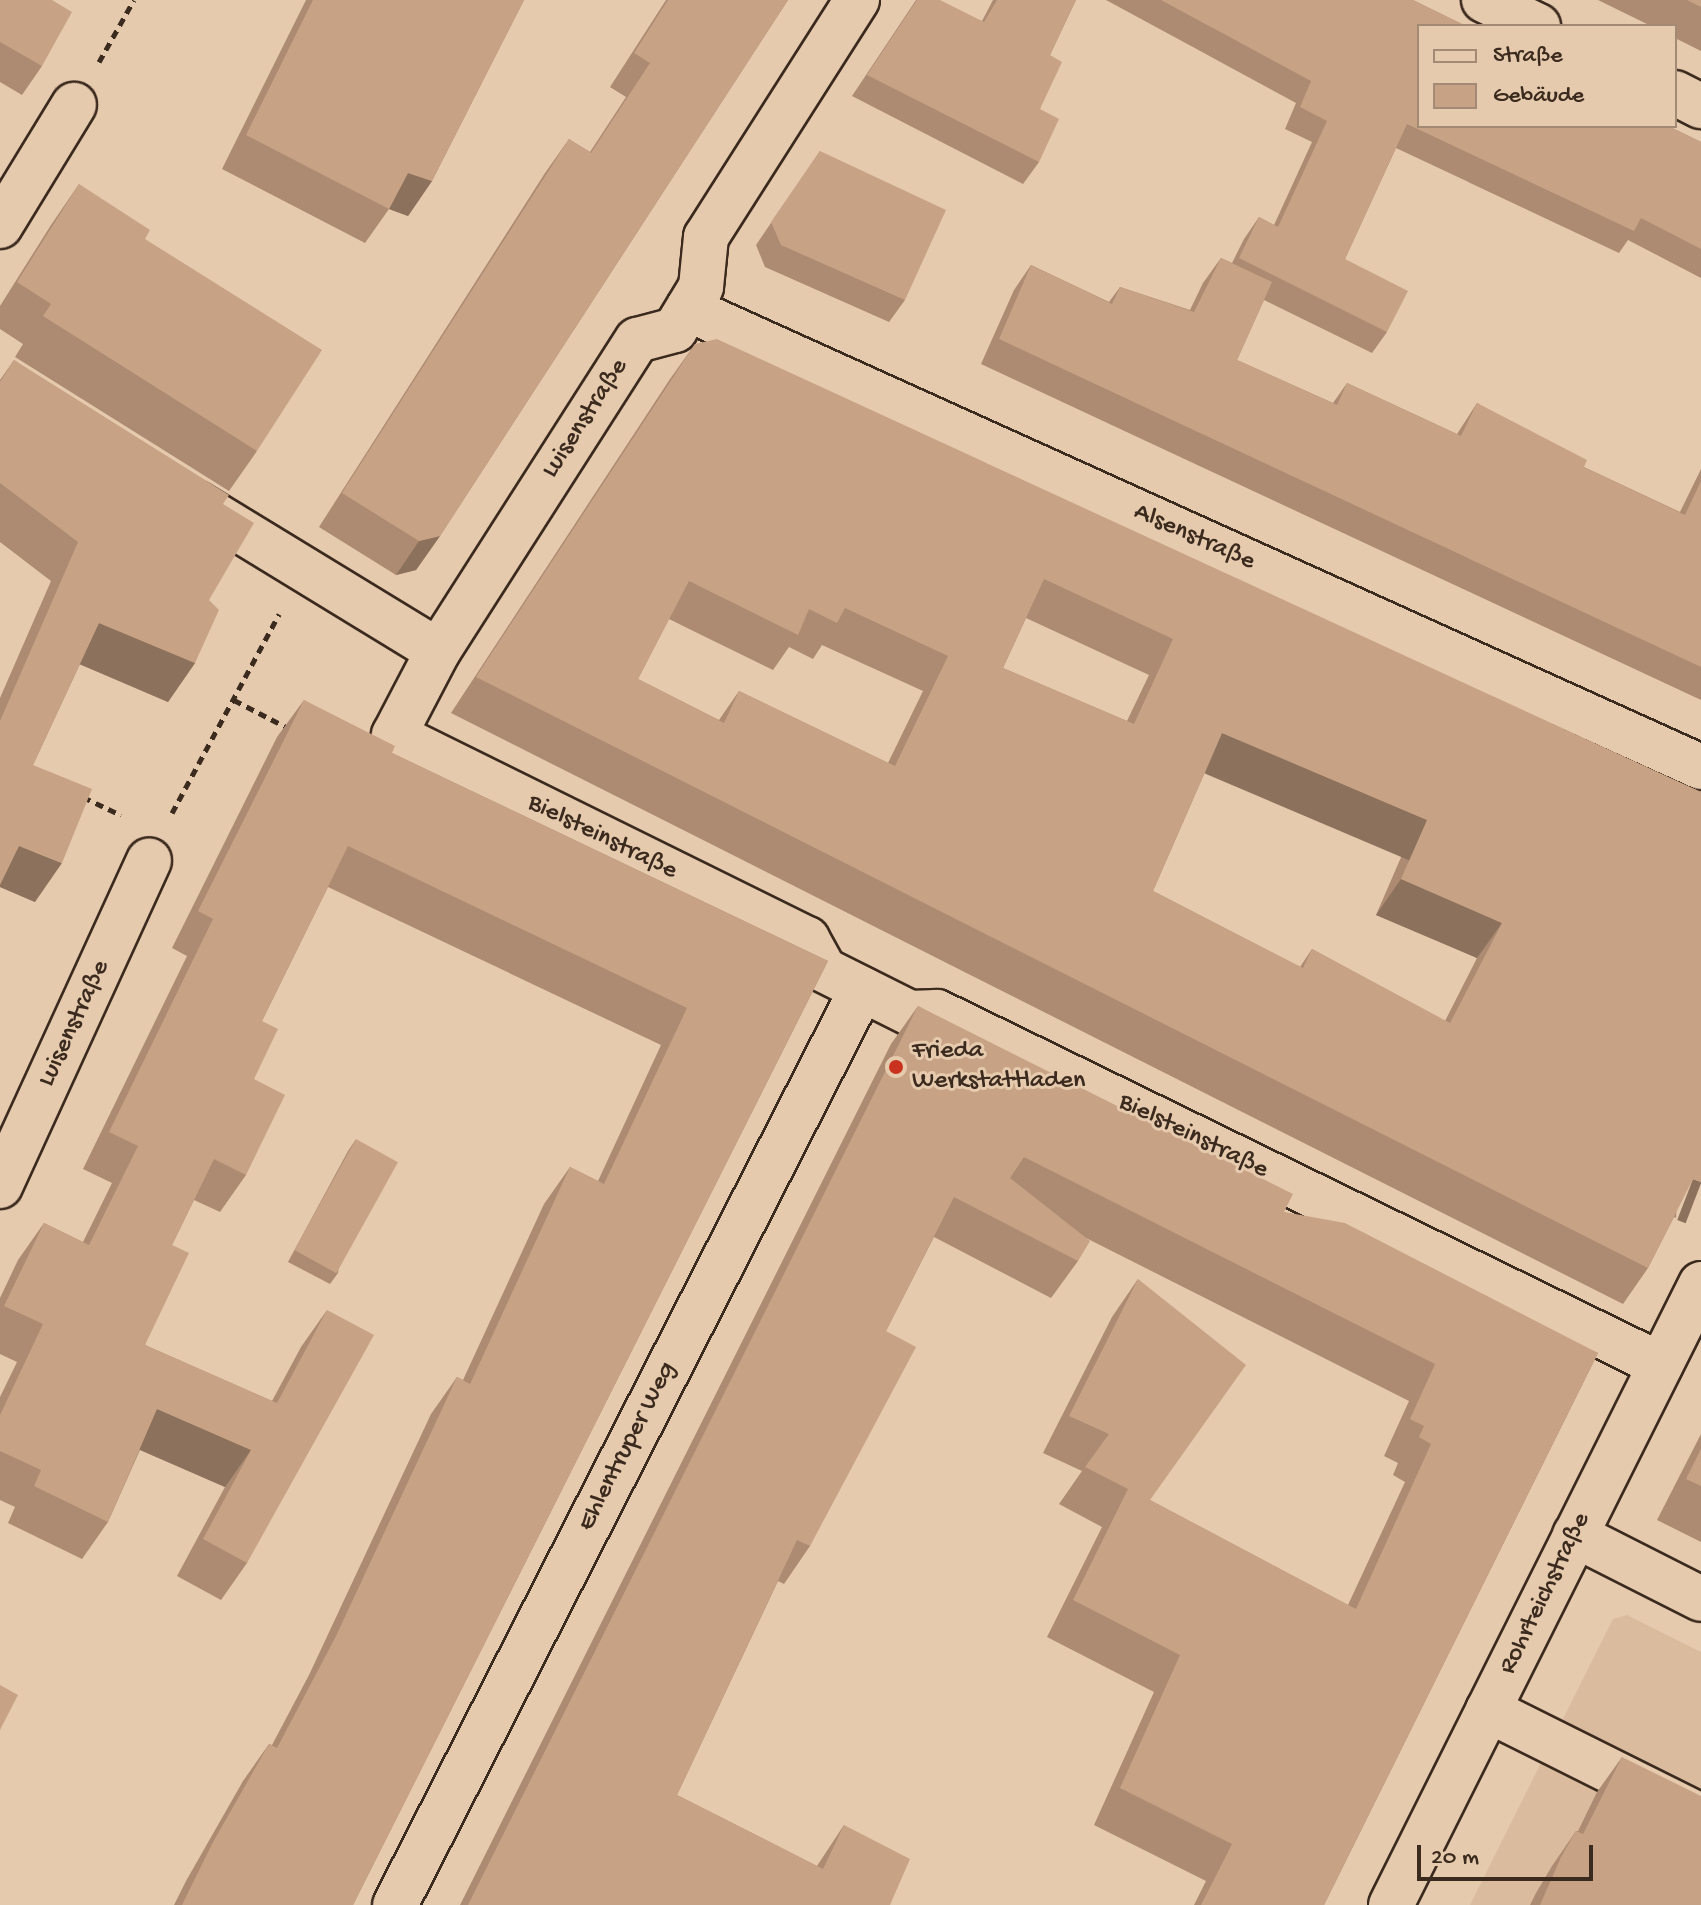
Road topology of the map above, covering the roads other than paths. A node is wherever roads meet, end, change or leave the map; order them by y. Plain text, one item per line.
1 (857, 0) edge
2 (1484, 0) edge
3 (1534, 24) edge
4 (1677, 94) edge
5 (74, 105) road end
6 (1701, 106) edge
7 (0, 226) edge
8 (688, 309) junction
9 (158, 478) edge
10 (438, 651) junction
11 (394, 735) joint
12 (1701, 767) edge
13 (149, 861) dead end
14 (862, 989) junction
15 (0, 1186) edge
16 (1701, 1284) edge
17 (1661, 1365) junction
18 (1575, 1535) junction
19 (1701, 1599) edge
20 (1488, 1710) junction
21 (1701, 1816) edge
22 (395, 1905) edge
23 (1391, 1905) edge

1 - 8 street, Luisenstraße
2 - 3 street
4 - 6 street
5 - 7 street
8 - 10 street, Luisenstraße
8 - 12 street, Alsenstraße
9 - 10 street
10 - 11 street, Luisenstraße
11 - 14 street, Bielsteinstraße
13 - 15 street, Luisenstraße
14 - 17 street, Bielsteinstraße
14 - 22 street, Ehlentruper Weg
16 - 17 street, Rohrteichstraße
17 - 18 street, Rohrteichstraße
18 - 19 street
18 - 20 street, Rohrteichstraße
20 - 21 street
20 - 23 street, Rohrteichstraße

